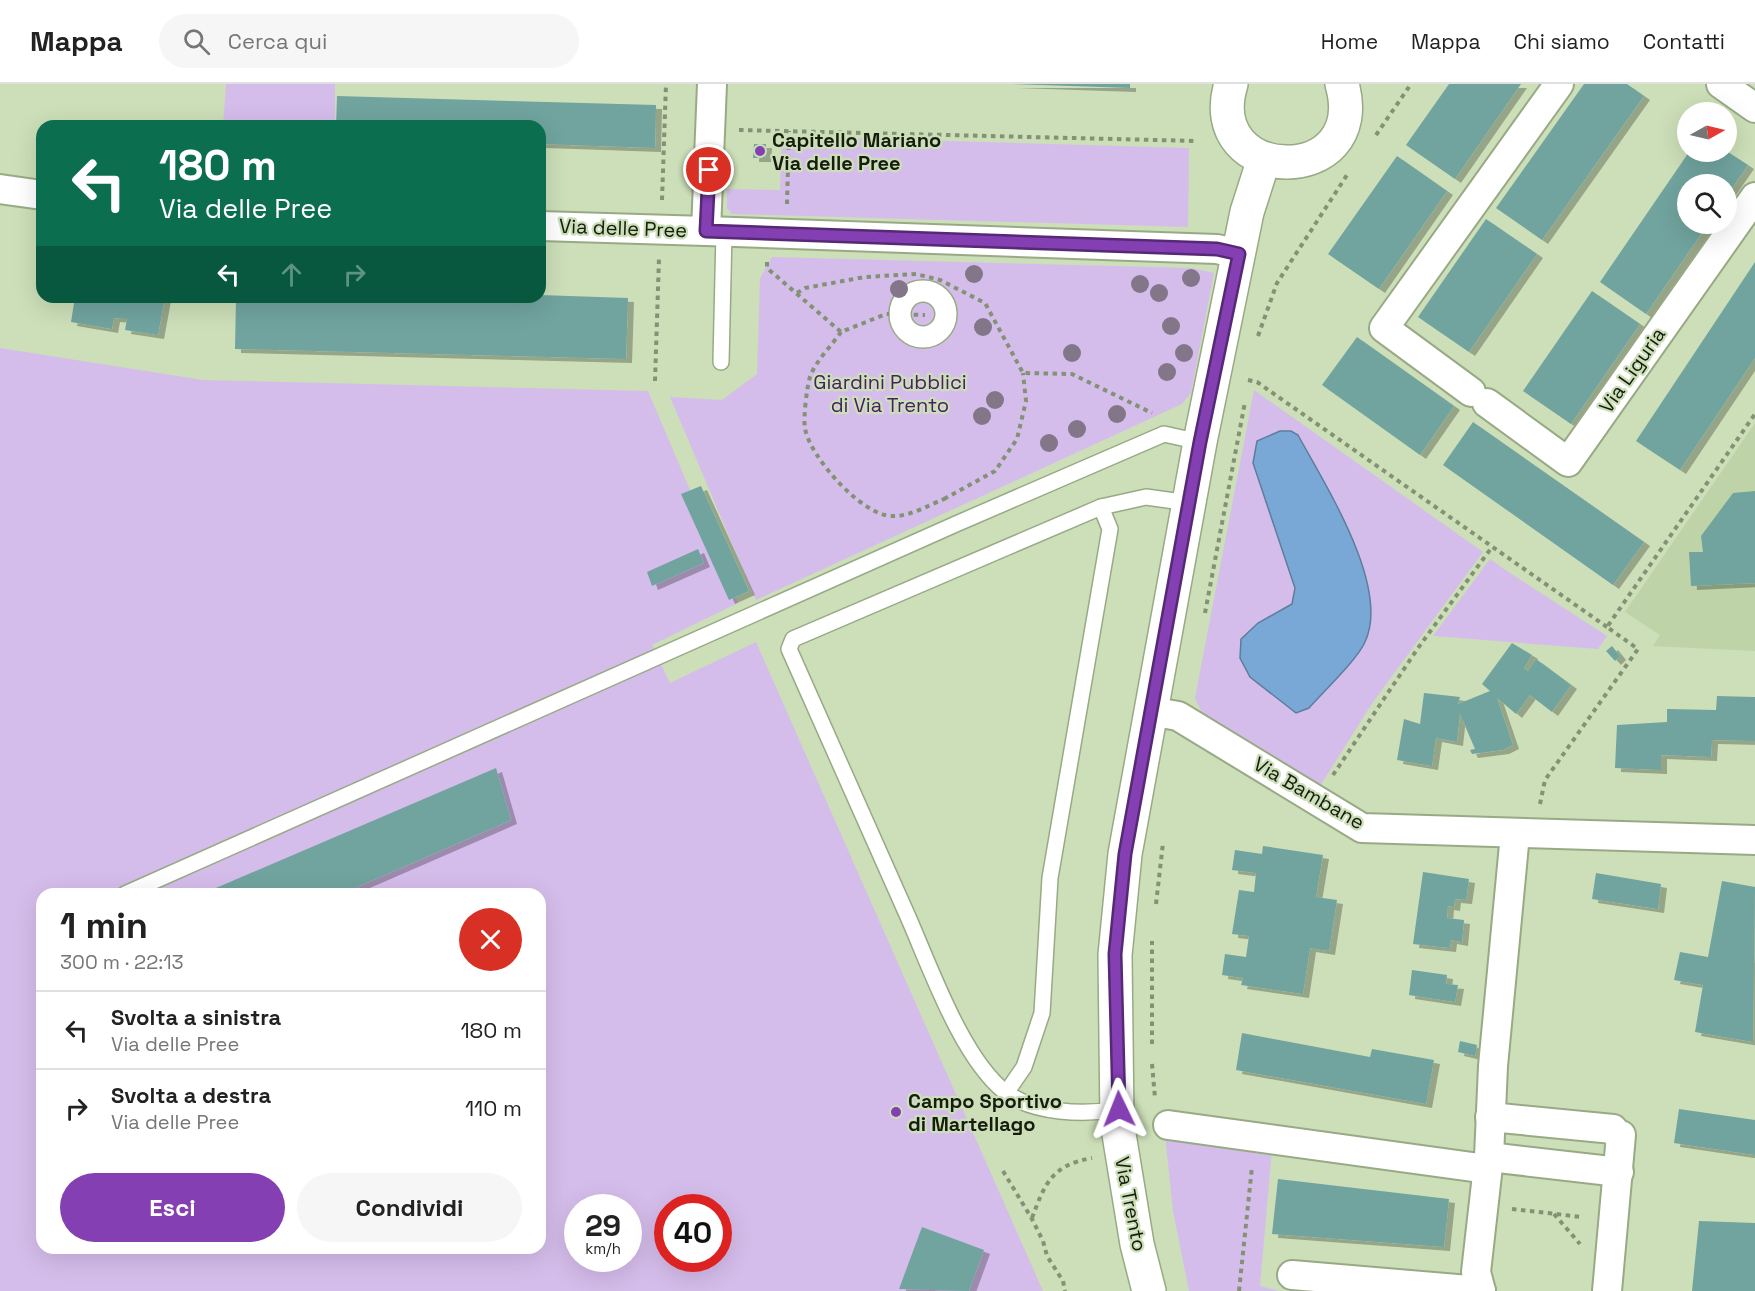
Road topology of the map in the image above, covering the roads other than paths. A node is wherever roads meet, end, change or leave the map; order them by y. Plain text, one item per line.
1 (712, 84) edge
2 (1231, 84) edge
3 (1342, 84) edge
4 (1559, 84) edge
5 (1721, 84) edge
6 (1755, 108) edge
7 (1264, 159) junction
8 (0, 189) edge
9 (36, 194) edge
10 (1755, 197) edge
11 (546, 226) edge
12 (715, 231) junction
13 (1239, 254) junction
14 (721, 362) dead end
15 (1200, 442) junction
16 (1189, 503) junction
17 (1101, 507) junction
18 (1150, 711) junction
19 (1526, 834) junction
20 (1755, 840) edge
21 (138, 888) edge
22 (1006, 1093) junction
23 (1119, 1109) junction
24 (1490, 1116) junction
25 (1168, 1125) dead end
26 (1488, 1163) junction
27 (1619, 1172) junction
28 (1292, 1275) dead end
29 (1149, 1291) edge
30 (1481, 1291) edge
31 (1607, 1291) edge

1 - 12 street, Via delle Pree
2 - 7 street
3 - 7 street
4 - 10 street, Via Liguria
5 - 6 street
7 - 13 street, Via Trento
8 - 9 street
11 - 12 street, Via delle Pree
12 - 13 street, Via delle Pree
12 - 14 lane
13 - 15 street, Via Trento
15 - 16 street, Via Trento
15 - 21 lane
16 - 17 lane
16 - 18 street, Via Trento
17 - 22 lane
17 - 22 lane
18 - 19 street, Via Bambane
18 - 23 street, Via Trento
19 - 20 street, Via Bambane
19 - 24 street
22 - 23 lane
23 - 29 street, Via Trento
24 - 26 street
24 - 27 street
25 - 26 street
26 - 27 street
26 - 30 street
27 - 31 street
28 - 30 street

